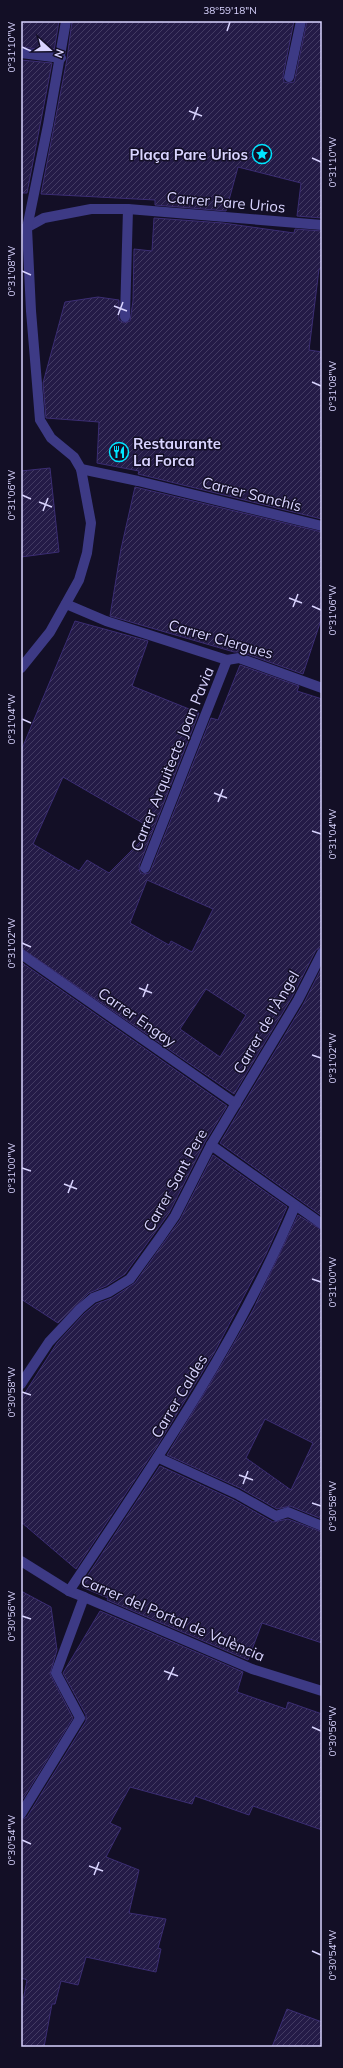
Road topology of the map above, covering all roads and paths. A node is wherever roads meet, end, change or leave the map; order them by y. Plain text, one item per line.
1 (66, 21) edge
2 (301, 21) edge
3 (21, 53) edge
4 (61, 58) junction
5 (289, 77) dead end
6 (128, 209) junction
7 (322, 225) edge
8 (24, 229) edge
9 (125, 317) dead end
10 (81, 469) junction
11 (322, 526) edge
12 (66, 604) junction
13 (227, 660) junction
14 (21, 668) edge
15 (322, 688) edge
16 (145, 868) dead end
17 (322, 953) edge
18 (21, 954) edge
19 (236, 1104) junction
20 (211, 1144) junction
21 (295, 1206) junction
22 (322, 1224) edge
23 (21, 1384) edge
24 (159, 1458) junction
25 (322, 1526) edge
26 (21, 1560) edge
27 (69, 1591) junction
28 (84, 1598) junction
29 (322, 1679) edge
30 (321, 1690) edge
31 (21, 1814) edge

1 - 4 street
2 - 5 street
3 - 4 street
4 - 8 street
6 - 7 street, Carrer Pare Urios
6 - 8 street, Carrer Pare Urios
6 - 9 street
8 - 10 street
10 - 11 street, Carrer Sanchís
10 - 12 street
12 - 13 street, Carrer Clergues
12 - 14 street
13 - 15 street, Carrer Clergues
13 - 16 street, Carrer Arquitecte Joan Pavia
17 - 19 street, Carrer de l'Àngel
18 - 19 street, Carrer Engay
19 - 20 street, Carrer Sant Pere
20 - 21 street
20 - 23 street, Carrer Sant Pere
21 - 22 street
21 - 24 street, Carrer Caldes
24 - 25 street
24 - 27 street, Carrer Caldes
26 - 27 street, Carrer del Portal de València
27 - 28 street, Carrer del Portal de València
28 - 30 street, Carrer del Portal de València
28 - 31 street
29 - 30 street, Carrer del Portal de València

